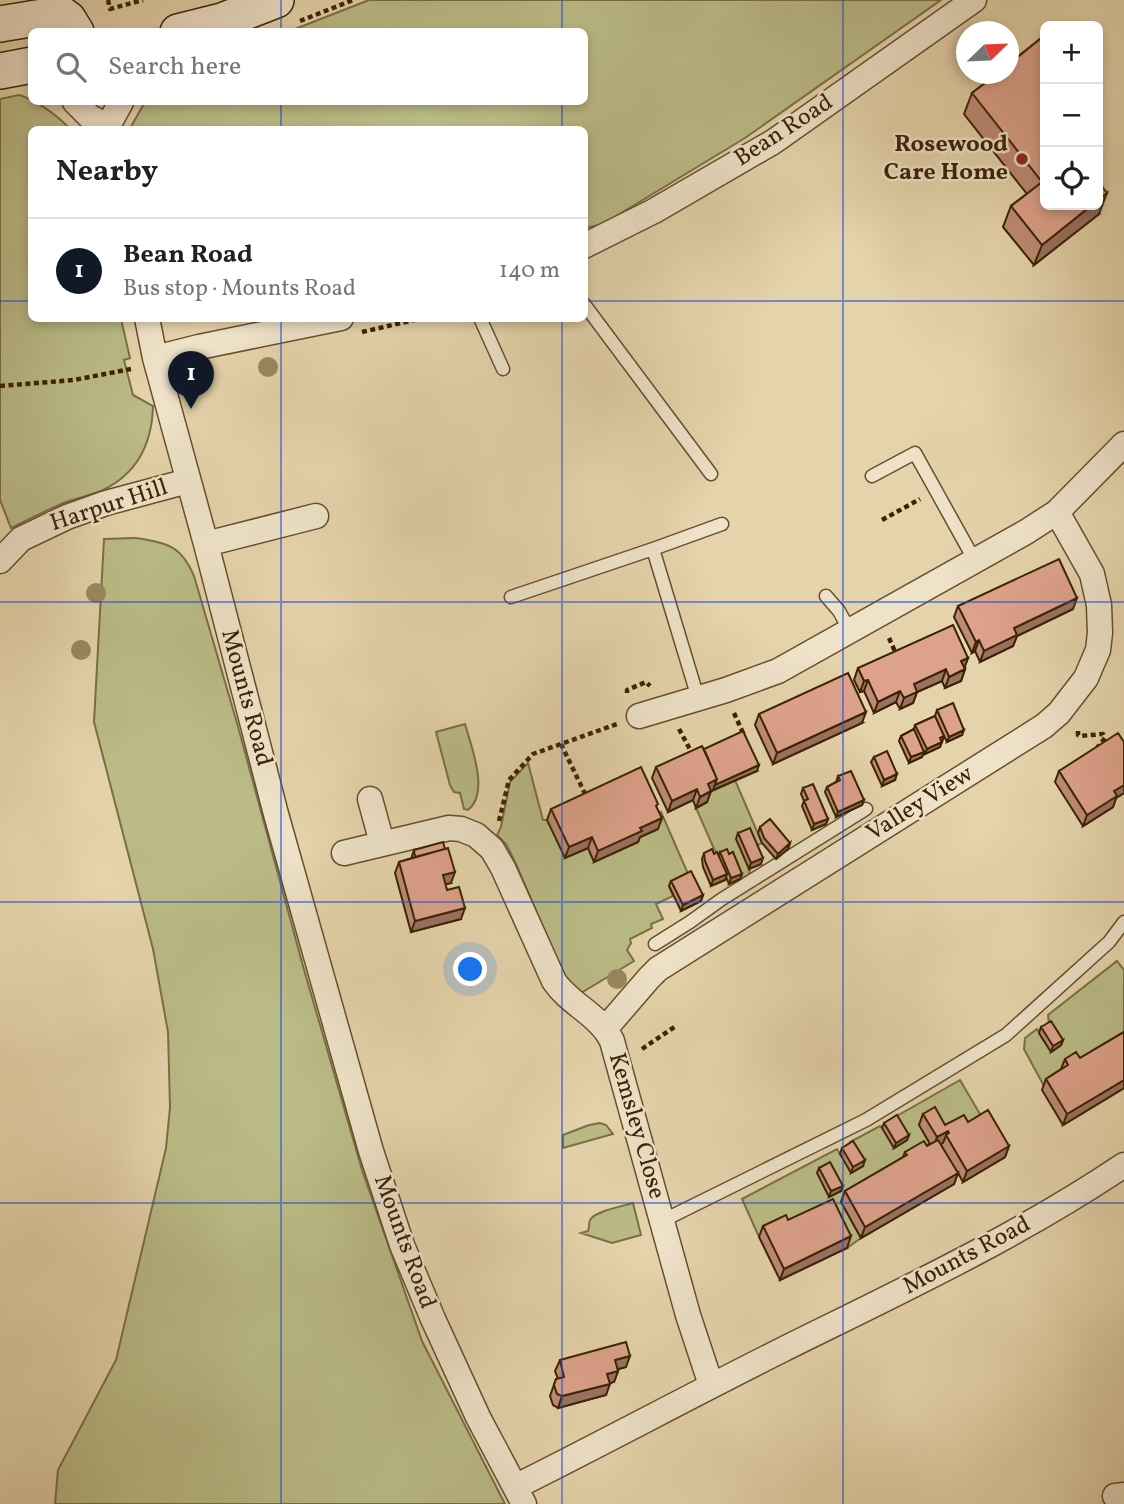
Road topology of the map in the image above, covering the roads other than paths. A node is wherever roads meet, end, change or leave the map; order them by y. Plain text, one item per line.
1 (974, 0) edge
2 (283, 12) edge
3 (0, 24) edge
4 (216, 26) edge
5 (74, 28) edge
6 (28, 66) edge
7 (0, 71) edge
8 (28, 73) edge
9 (78, 105) edge
10 (104, 105) edge
11 (120, 105) edge
12 (105, 126) edge
13 (108, 126) edge
14 (109, 126) edge
15 (588, 244) edge
16 (588, 309) edge
17 (148, 322) edge
18 (322, 322) edge
19 (482, 322) edge
20 (156, 361) junction
21 (503, 369) dead end
22 (1124, 444) edge
23 (710, 474) dead end
24 (872, 476) dead end
25 (188, 481) junction
26 (1057, 512) junction
27 (316, 516) dead end
28 (722, 524) dead end
29 (206, 544) junction
30 (653, 549) junction
31 (0, 561) edge
32 (975, 561) junction
33 (826, 596) dead end
34 (511, 597) dead end
35 (850, 631) junction
36 (698, 698) junction
37 (639, 716) road end
38 (370, 799) dead end
39 (866, 809) edge
40 (844, 838) junction
41 (382, 844) junction
42 (344, 853) dead end
43 (1124, 922) edge
44 (655, 944) dead end
45 (605, 1029) junction
46 (1124, 1165) edge
47 (662, 1221) junction
48 (711, 1385) junction
49 (519, 1496) edge

1 - 15 street, Bean Road
2 - 4 main road
3 - 5 main road
6 - 7 main road
7 - 8 street
9 - 12 street
10 - 13 street
11 - 14 street
16 - 23 lane
17 - 20 street, Mounts Road
18 - 20 street
19 - 21 lane
20 - 25 street, Mounts Road
22 - 26 street
24 - 32 lane
25 - 29 street, Mounts Road
25 - 31 street, Harpur Hill
26 - 32 street
26 - 40 street, Valley View
27 - 29 street
28 - 30 lane
29 - 49 street, Mounts Road
30 - 34 lane
30 - 36 lane
32 - 35 street
33 - 35 lane
35 - 36 street
36 - 37 street
38 - 41 street
39 - 40 lane
40 - 44 lane
40 - 45 street, Valley View
41 - 42 street
41 - 45 street, Kemsley Close
43 - 47 lane
45 - 47 street, Kemsley Close
46 - 48 street, Mounts Road
47 - 48 street, Kemsley Close
48 - 49 street, Mounts Road

